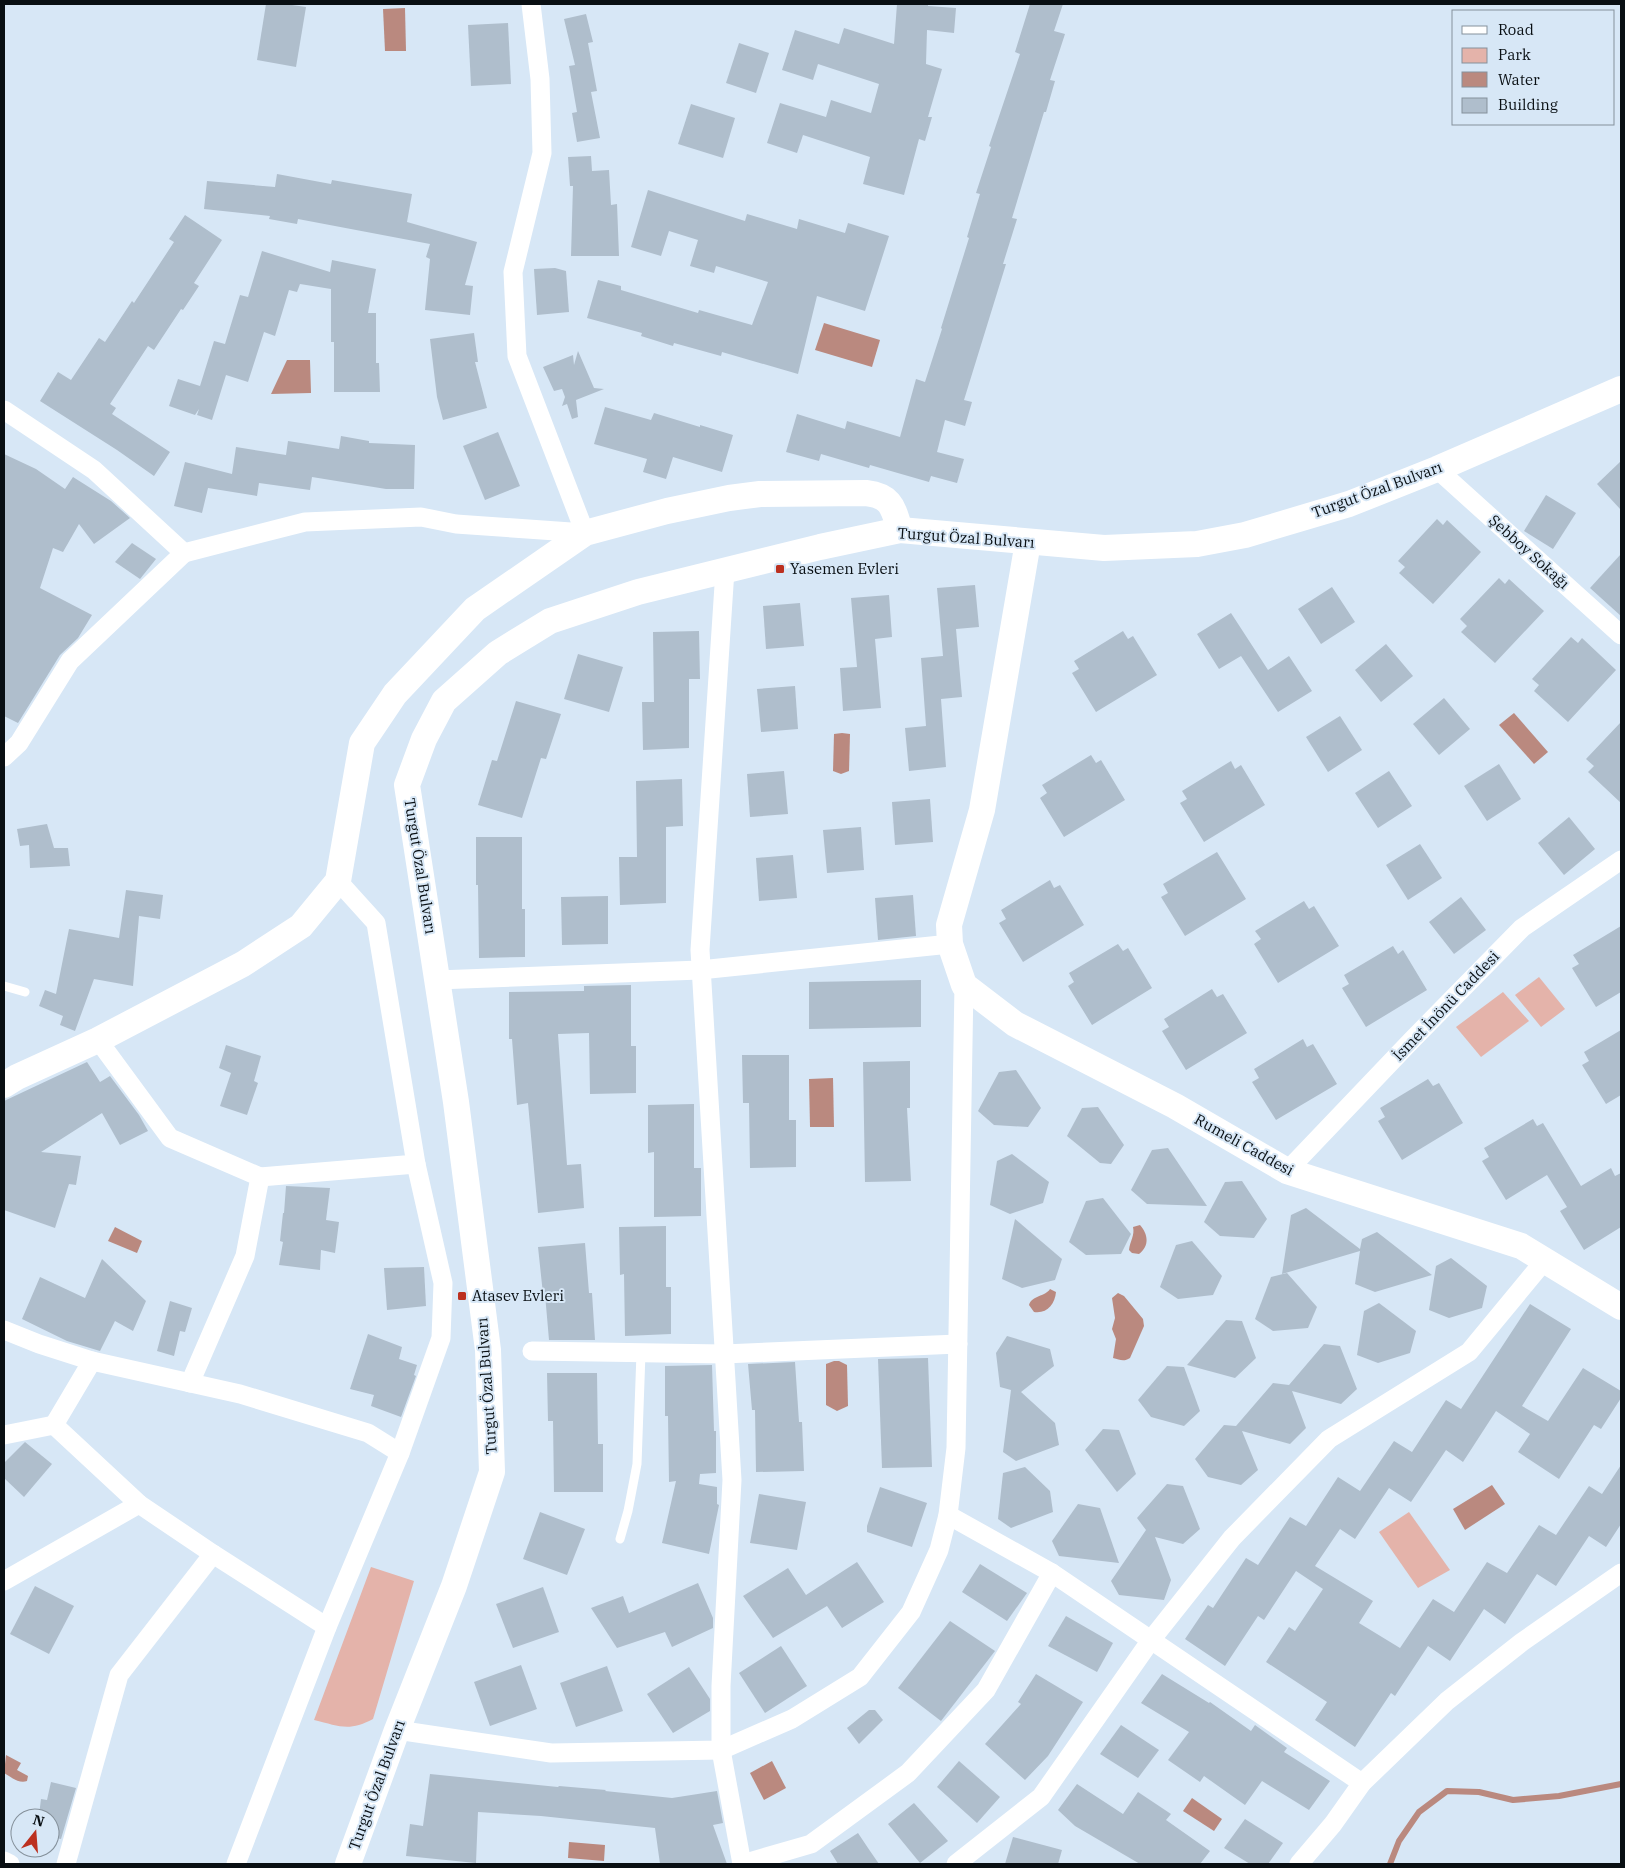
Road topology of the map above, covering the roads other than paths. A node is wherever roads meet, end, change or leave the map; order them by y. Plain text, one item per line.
1 (531, 4) edge
2 (1621, 389) edge
3 (4, 410) edge
4 (1437, 469) junction
5 (900, 530) junction
6 (585, 533) junction
7 (1028, 542) junction
8 (184, 553) junction
9 (725, 570) junction
10 (1621, 634) edge
11 (4, 757) edge
12 (1621, 860) edge
13 (338, 881) junction
14 (950, 944) junction
15 (700, 970) junction
16 (437, 980) junction
17 (964, 985) junction
18 (4, 986) edge
19 (25, 992) dead end
20 (98, 1040) junction
21 (4, 1085) edge
22 (416, 1164) junction
23 (1287, 1172) junction
24 (260, 1177) junction
25 (1544, 1260) junction
26 (1621, 1307) edge
27 (4, 1330) edge
28 (958, 1344) junction
29 (532, 1351) dead end
30 (641, 1353) junction
31 (724, 1354) junction
32 (92, 1361) junction
33 (190, 1383) junction
34 (54, 1425) junction
35 (4, 1435) edge
36 (400, 1453) junction
37 (139, 1504) junction
38 (948, 1515) junction
39 (620, 1539) dead end
40 (213, 1554) junction
41 (1621, 1573) edge
42 (1052, 1574) junction
43 (4, 1582) edge
44 (327, 1626) junction
45 (1151, 1640) junction
46 (397, 1730) junction
47 (721, 1750) junction
48 (1362, 1783) junction
49 (4, 1861) edge
50 (10, 1864) edge
51 (66, 1864) edge
52 (236, 1864) edge
53 (348, 1864) edge
54 (742, 1864) edge
55 (956, 1864) edge
56 (1299, 1864) edge

1 - 6 street
2 - 4 street, Turgut Özal Bulvarı
3 - 8 street
4 - 7 street, Turgut Özal Bulvarı
4 - 10 street, Şebboy Sokağı
5 - 6 street
5 - 7 street, Turgut Özal Bulvarı
5 - 9 street, Turgut Özal Bulvarı
6 - 8 street
6 - 13 street
7 - 14 street
8 - 11 street
9 - 15 street
9 - 16 street, Turgut Özal Bulvarı
12 - 23 street, İsmet İnönü Caddesi
13 - 20 street
13 - 22 street
14 - 15 street
14 - 17 street
15 - 16 street
15 - 31 street
16 - 46 street, Turgut Özal Bulvarı
17 - 23 street, Rumeli Caddesi
17 - 28 street
18 - 19 lane
20 - 21 street
20 - 24 street
22 - 24 street
22 - 36 street
23 - 25 street, Rumeli Caddesi
24 - 33 street
25 - 26 street, Rumeli Caddesi
25 - 45 street
27 - 32 street
28 - 31 street
28 - 38 street
29 - 30 street
30 - 31 street
30 - 39 lane
31 - 47 street
32 - 33 street
32 - 34 street
33 - 36 street
34 - 35 street
34 - 37 street
36 - 44 street
37 - 40 street
37 - 43 street
38 - 42 street
38 - 47 street
40 - 44 street
40 - 51 street
41 - 48 street
42 - 45 street
42 - 54 street
44 - 52 street
45 - 48 street
45 - 55 street
46 - 47 street
46 - 53 street, Turgut Özal Bulvarı
47 - 54 street
48 - 56 street
49 - 50 street

